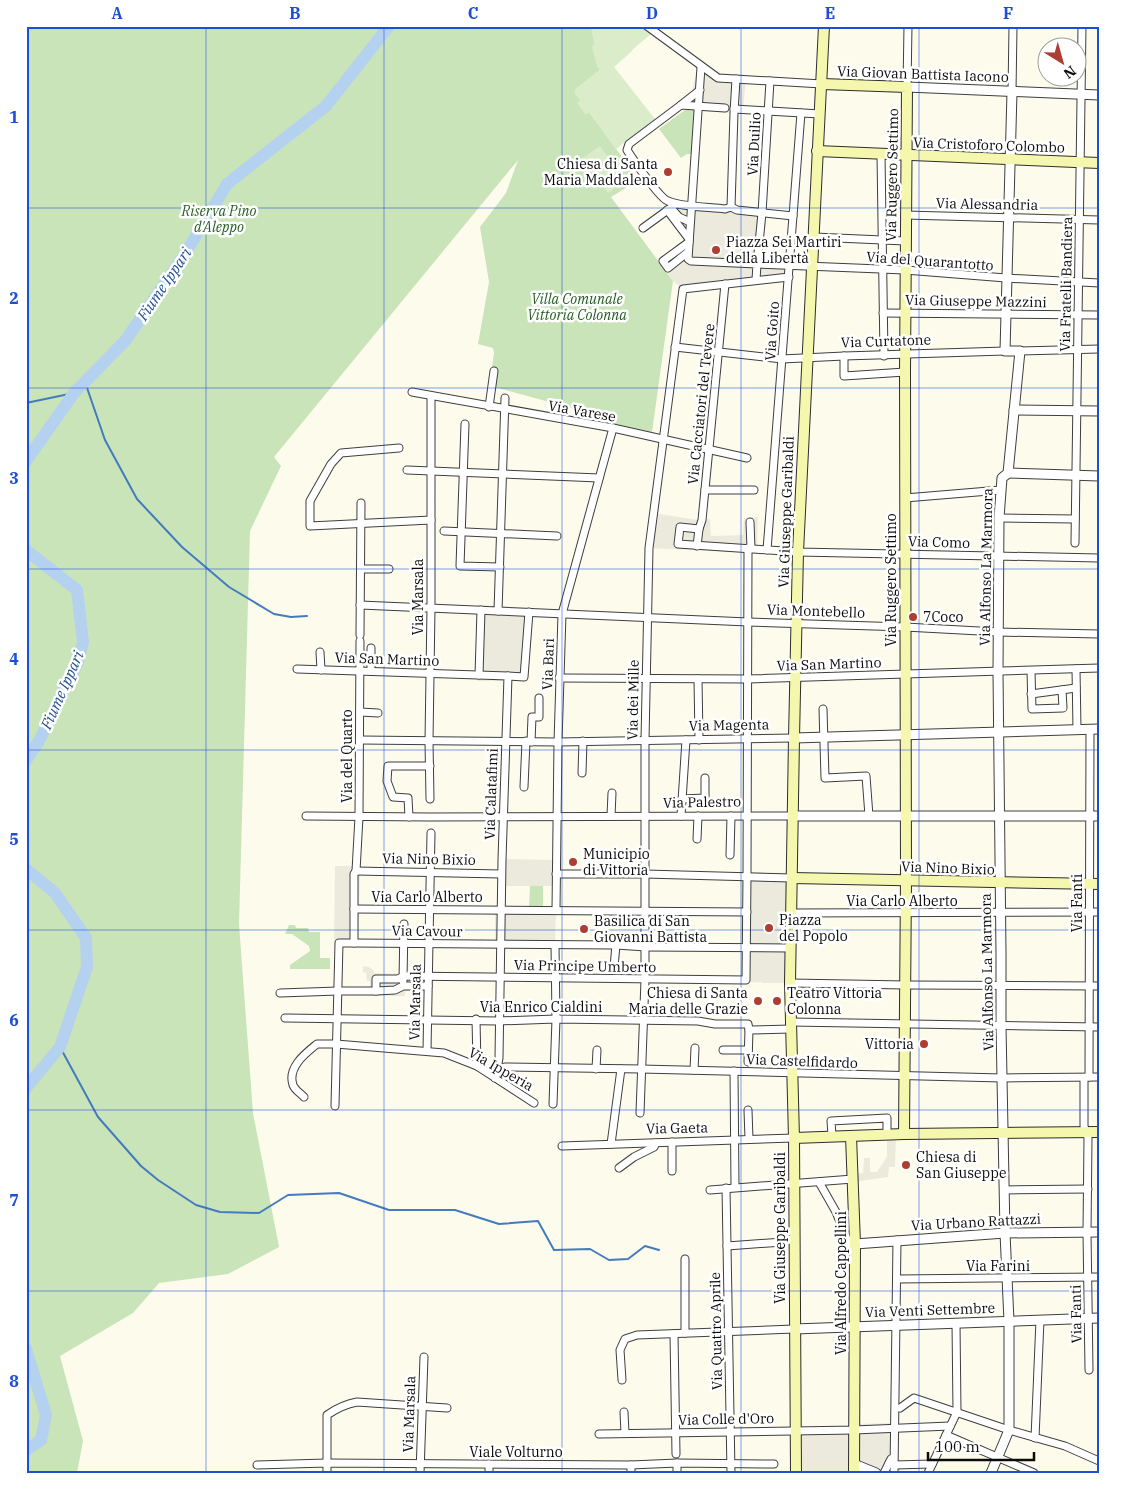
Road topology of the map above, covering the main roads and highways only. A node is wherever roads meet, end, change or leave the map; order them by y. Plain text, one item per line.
1 (824, 26) edge
2 (822, 84) junction
3 (907, 87) joint
4 (817, 151) junction
5 (906, 156) junction
6 (1099, 163) edge
7 (793, 876) junction
8 (906, 881) junction
9 (1094, 884) edge
10 (1099, 1132) edge
11 (904, 1134) junction
12 (851, 1136) junction
13 (794, 1138) junction
14 (854, 1468) edge
15 (796, 1473) edge

1 - 2 main road, Via Giuseppe Garibaldi
2 - 3 main road, Via Giovan Battista Iacono
2 - 4 main road, Via Giuseppe Garibaldi
3 - 5 main road, Via Ruggero Settimo
4 - 5 main road, Via Cristoforo Colombo
4 - 7 main road, Via Giuseppe Garibaldi
5 - 6 main road, Via Cristoforo Colombo
5 - 8 main road, Via Ruggero Settimo
7 - 8 main road, Via Nino Bixio
7 - 13 main road, Via Giuseppe Garibaldi
8 - 9 main road, Via Nino Bixio
8 - 11 main road, Via Ruggero Settimo
10 - 11 main road
11 - 12 main road
12 - 13 main road
12 - 14 main road, Via Alfredo Cappellini
13 - 15 main road, Via Giuseppe Garibaldi

